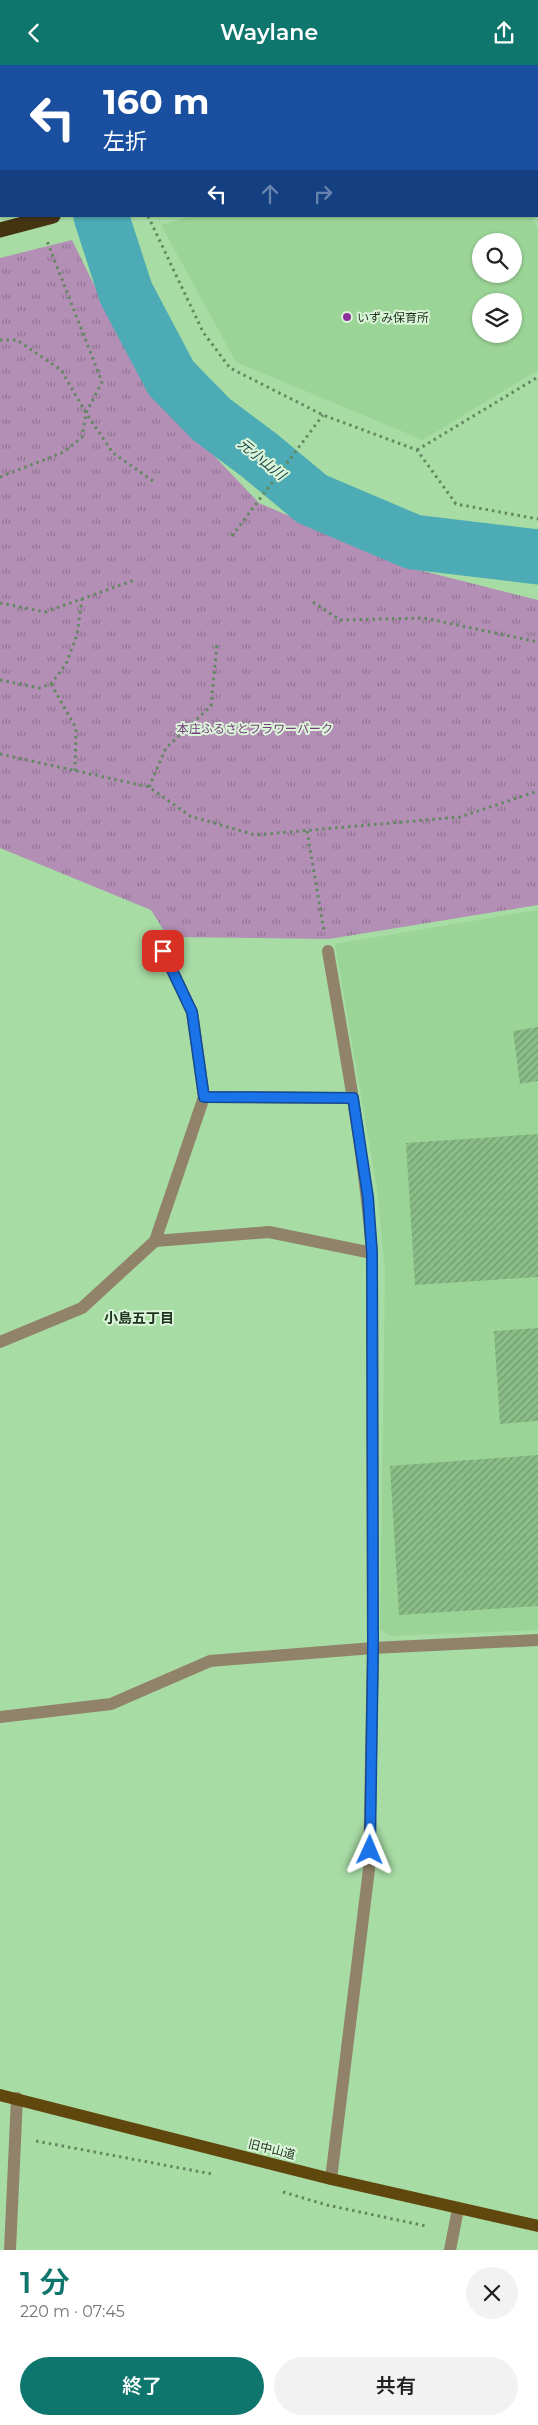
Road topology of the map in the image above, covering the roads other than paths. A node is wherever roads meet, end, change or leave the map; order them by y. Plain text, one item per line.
1 (45, 218) edge
2 (0, 230) edge
3 (163, 951) dead end
4 (328, 951) road end
5 (204, 1097) junction
6 (353, 1098) junction
7 (155, 1241) junction
8 (372, 1253) junction
9 (0, 1342) edge
10 (538, 1640) edge
11 (373, 1648) junction
12 (0, 1717) edge
13 (0, 2095) edge
14 (17, 2098) junction
15 (330, 2179) junction
16 (458, 2209) junction
17 (538, 2226) edge
18 (10, 2250) edge
19 (450, 2250) edge

1 - 2 highway
3 - 5 street
4 - 6 street
5 - 6 street
5 - 7 street
6 - 8 street
7 - 8 street
7 - 9 street
8 - 11 street
10 - 11 street
11 - 12 street
11 - 15 street
13 - 14 main road, 旧中山道
14 - 15 main road, 旧中山道
14 - 18 street
15 - 16 main road, 旧中山道
16 - 17 main road, 旧中山道
16 - 19 street

